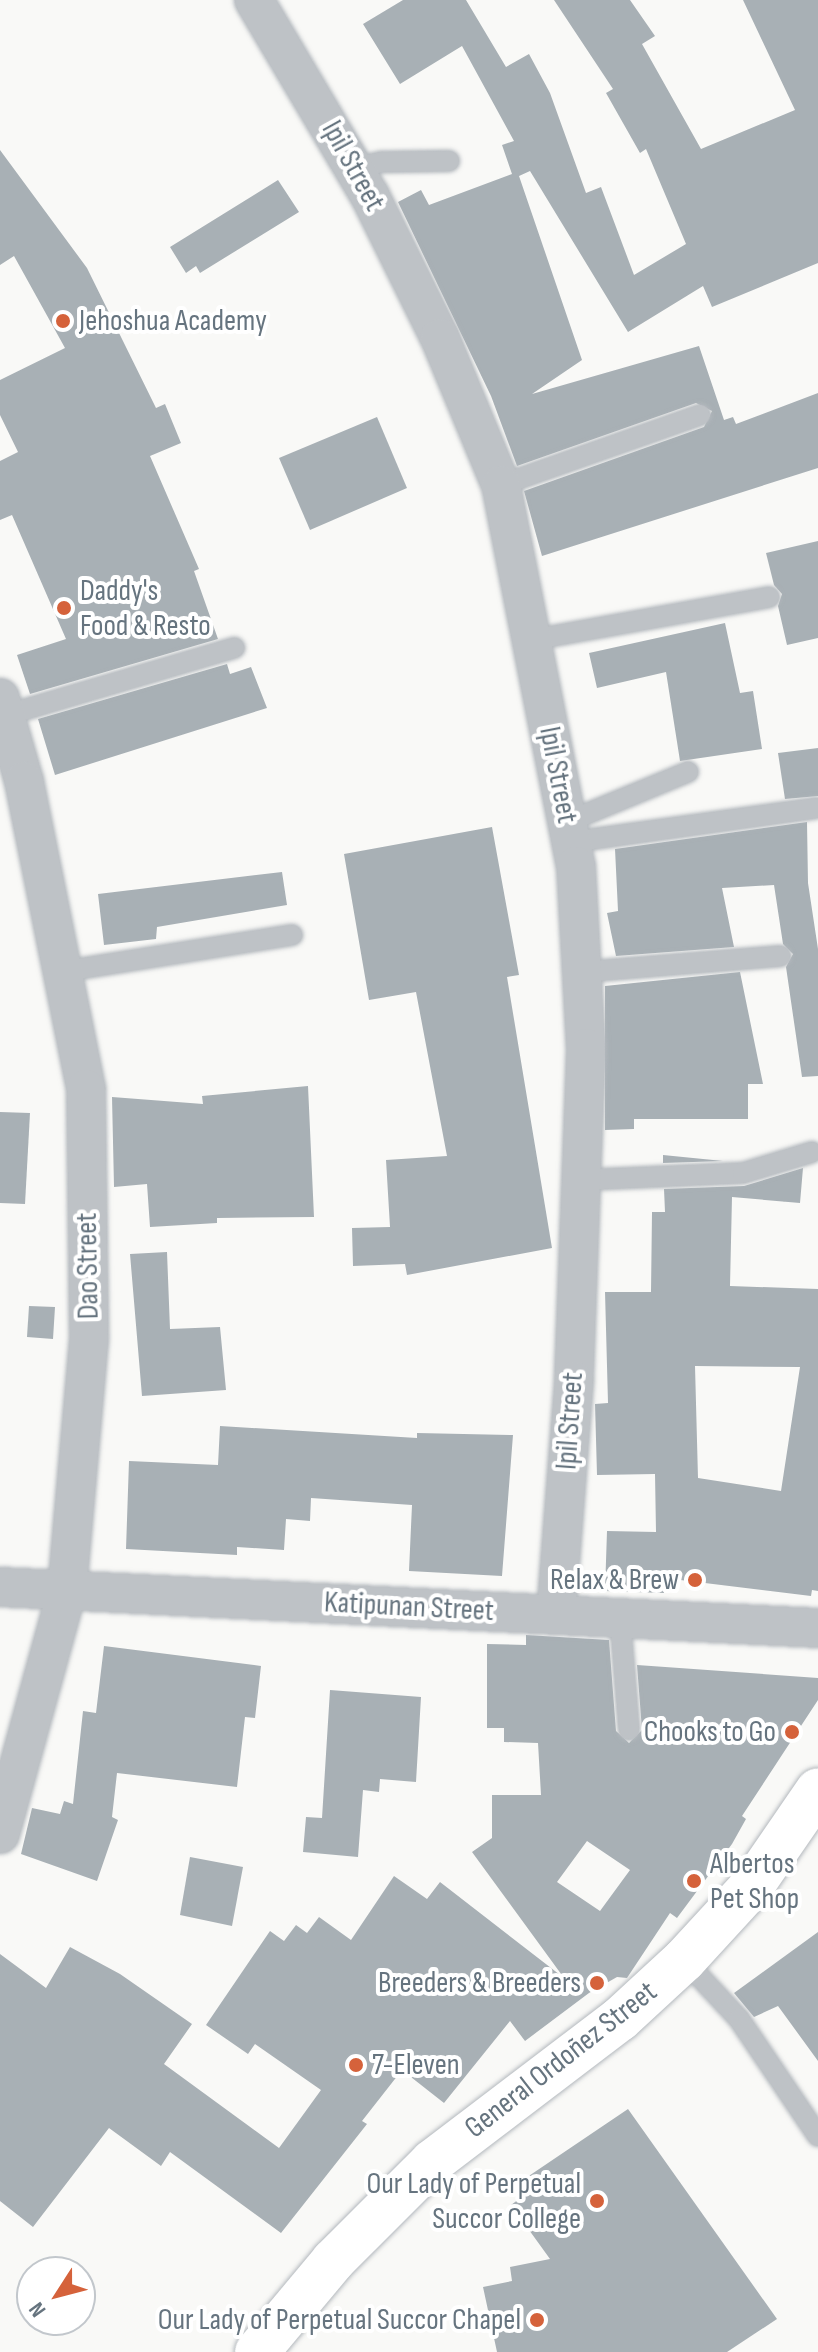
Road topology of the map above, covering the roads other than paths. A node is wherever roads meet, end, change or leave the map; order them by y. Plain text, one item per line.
1 (254, 0) edge
2 (449, 161) dead end
3 (355, 168) junction
4 (700, 415) dead end
5 (501, 485) junction
6 (769, 597) dead end
7 (531, 640) junction
8 (234, 648) dead end
9 (3, 707) edge
10 (688, 772) dead end
11 (816, 808) dead end
12 (569, 832) junction
13 (292, 935) dead end
14 (780, 956) dead end
15 (65, 971) junction
16 (582, 972) junction
17 (812, 1152) dead end
18 (580, 1180) junction
19 (0, 1587) edge
20 (67, 1591) junction
21 (556, 1613) junction
22 (620, 1617) junction
23 (818, 1628) edge
24 (629, 1730) dead end
25 (818, 1790) edge
26 (0, 1834) edge
27 (684, 1960) junction
28 (818, 2136) edge
29 (257, 2352) edge

1 - 3 street, Ipil Street
2 - 3 lane
3 - 5 street, Ipil Street
4 - 5 lane
5 - 7 street, Ipil Street
6 - 7 lane
7 - 12 street, Ipil Street
8 - 9 lane
9 - 15 street, Dao Street
10 - 12 lane
11 - 12 lane
12 - 16 street, Ipil Street
13 - 15 lane
14 - 16 lane
15 - 20 street, Dao Street
16 - 18 street, Ipil Street
17 - 18 lane
18 - 21 street, Ipil Street
19 - 20 street, Katipunan Street
20 - 21 street, Katipunan Street
20 - 26 street, Dao Street
21 - 22 street, Katipunan Street
22 - 23 street, Katipunan Street
22 - 24 lane
25 - 27 main road, General Ordoñez Street
27 - 28 lane
27 - 29 main road, General Ordoñez Street

